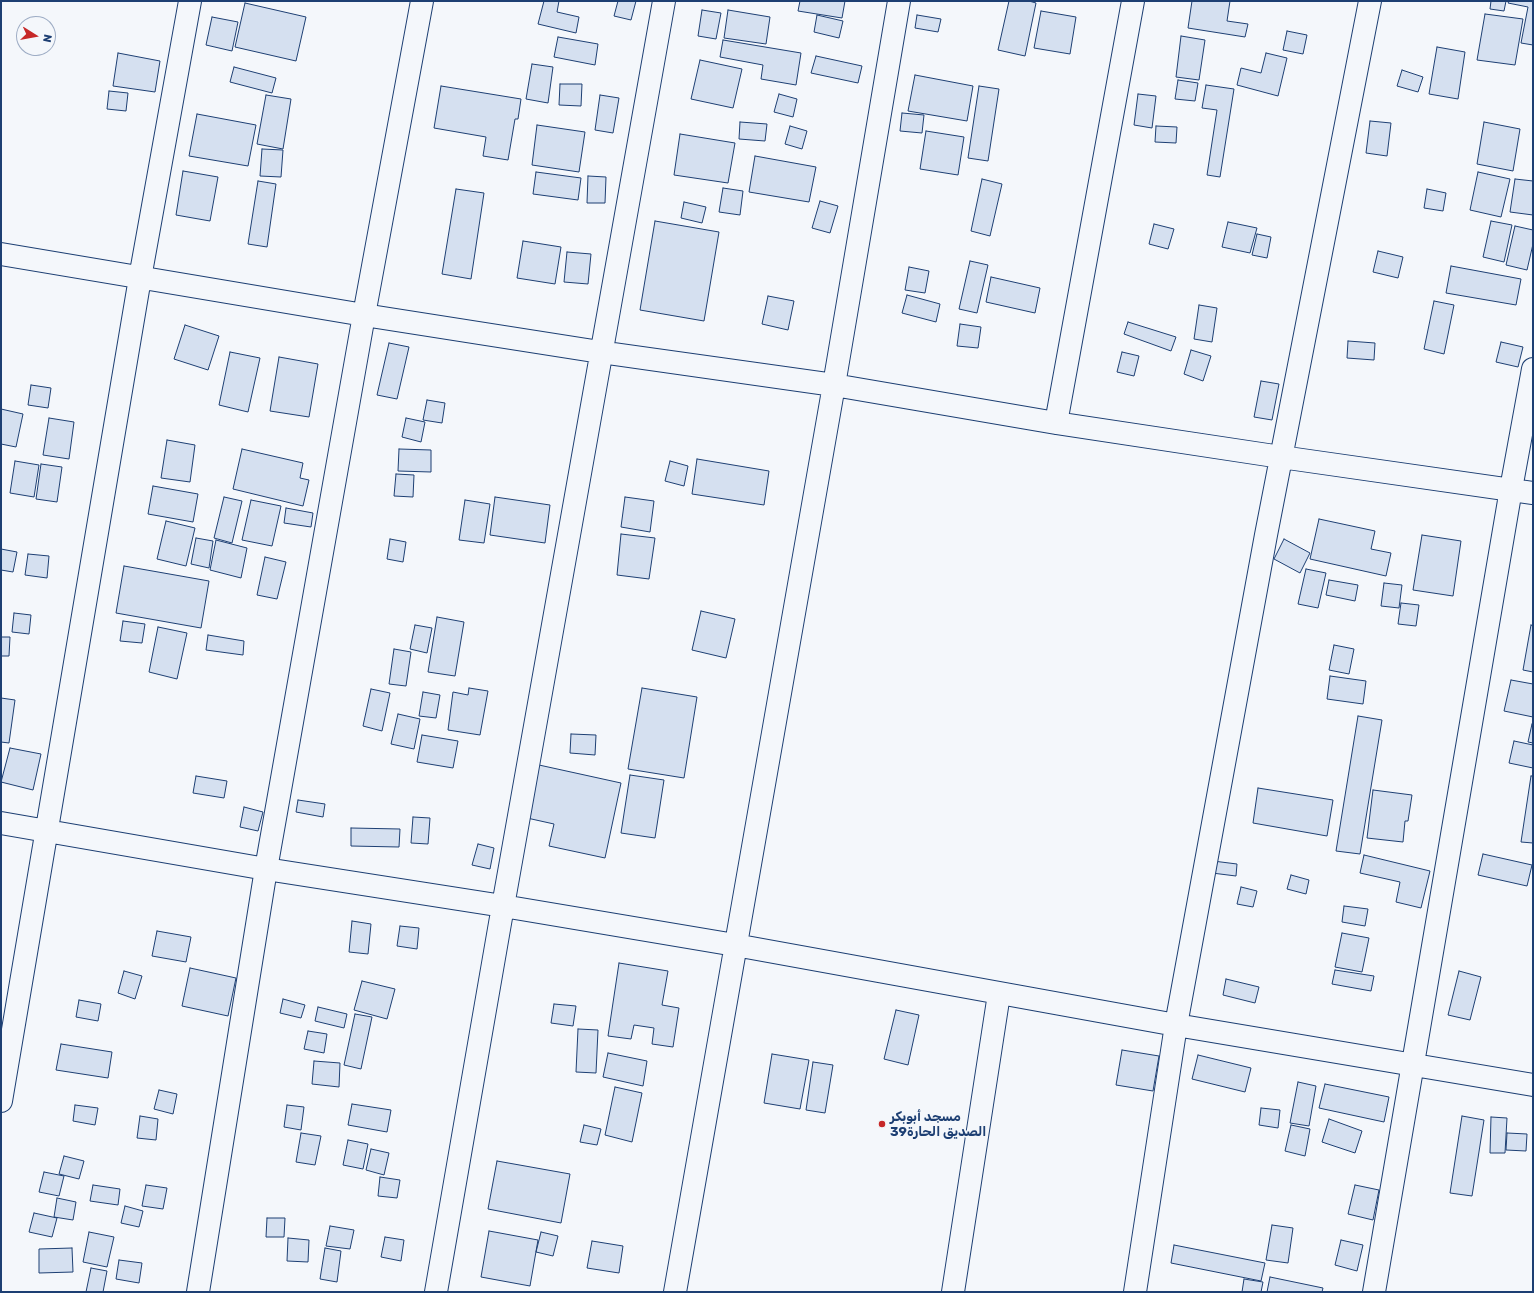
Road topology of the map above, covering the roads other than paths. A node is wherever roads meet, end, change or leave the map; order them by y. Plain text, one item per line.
1 (190, 1) edge
2 (422, 1) edge
3 (664, 1) edge
4 (899, 1) edge
5 (1133, 1) edge
6 (1370, 1) edge
7 (1, 254) edge
8 (140, 278) junction
9 (364, 315) junction
10 (600, 352) junction
11 (1533, 369) edge
12 (834, 385) junction
13 (1056, 423) junction
14 (1281, 457) junction
15 (1511, 489) junction
16 (1533, 493) edge
17 (1, 823) edge
18 (47, 831) junction
19 (266, 869) junction
20 (503, 906) junction
21 (735, 945) junction
22 (999, 994) junction
23 (1176, 1025) junction
24 (1414, 1064) junction
25 (1533, 1085) edge
26 (1, 1101) edge
27 (198, 1292) edge
28 (436, 1292) edge
29 (675, 1292) edge
30 (953, 1292) edge
31 (1135, 1292) edge
32 (1374, 1292) edge

1 - 8 street
2 - 9 street
3 - 10 street
4 - 12 street
5 - 13 street
6 - 14 street
7 - 8 street
8 - 9 street
8 - 18 street
9 - 10 street
9 - 19 street
10 - 12 street
10 - 20 street
11 - 15 street
12 - 13 street
12 - 21 street
13 - 14 street
14 - 15 street
14 - 23 street
15 - 16 street
15 - 24 street
17 - 18 street
18 - 19 street
18 - 26 street
19 - 20 street
19 - 27 street
20 - 21 street
20 - 28 street
21 - 22 street
21 - 29 street
22 - 23 street
22 - 30 street
23 - 24 street
23 - 31 street
24 - 25 street
24 - 32 street

